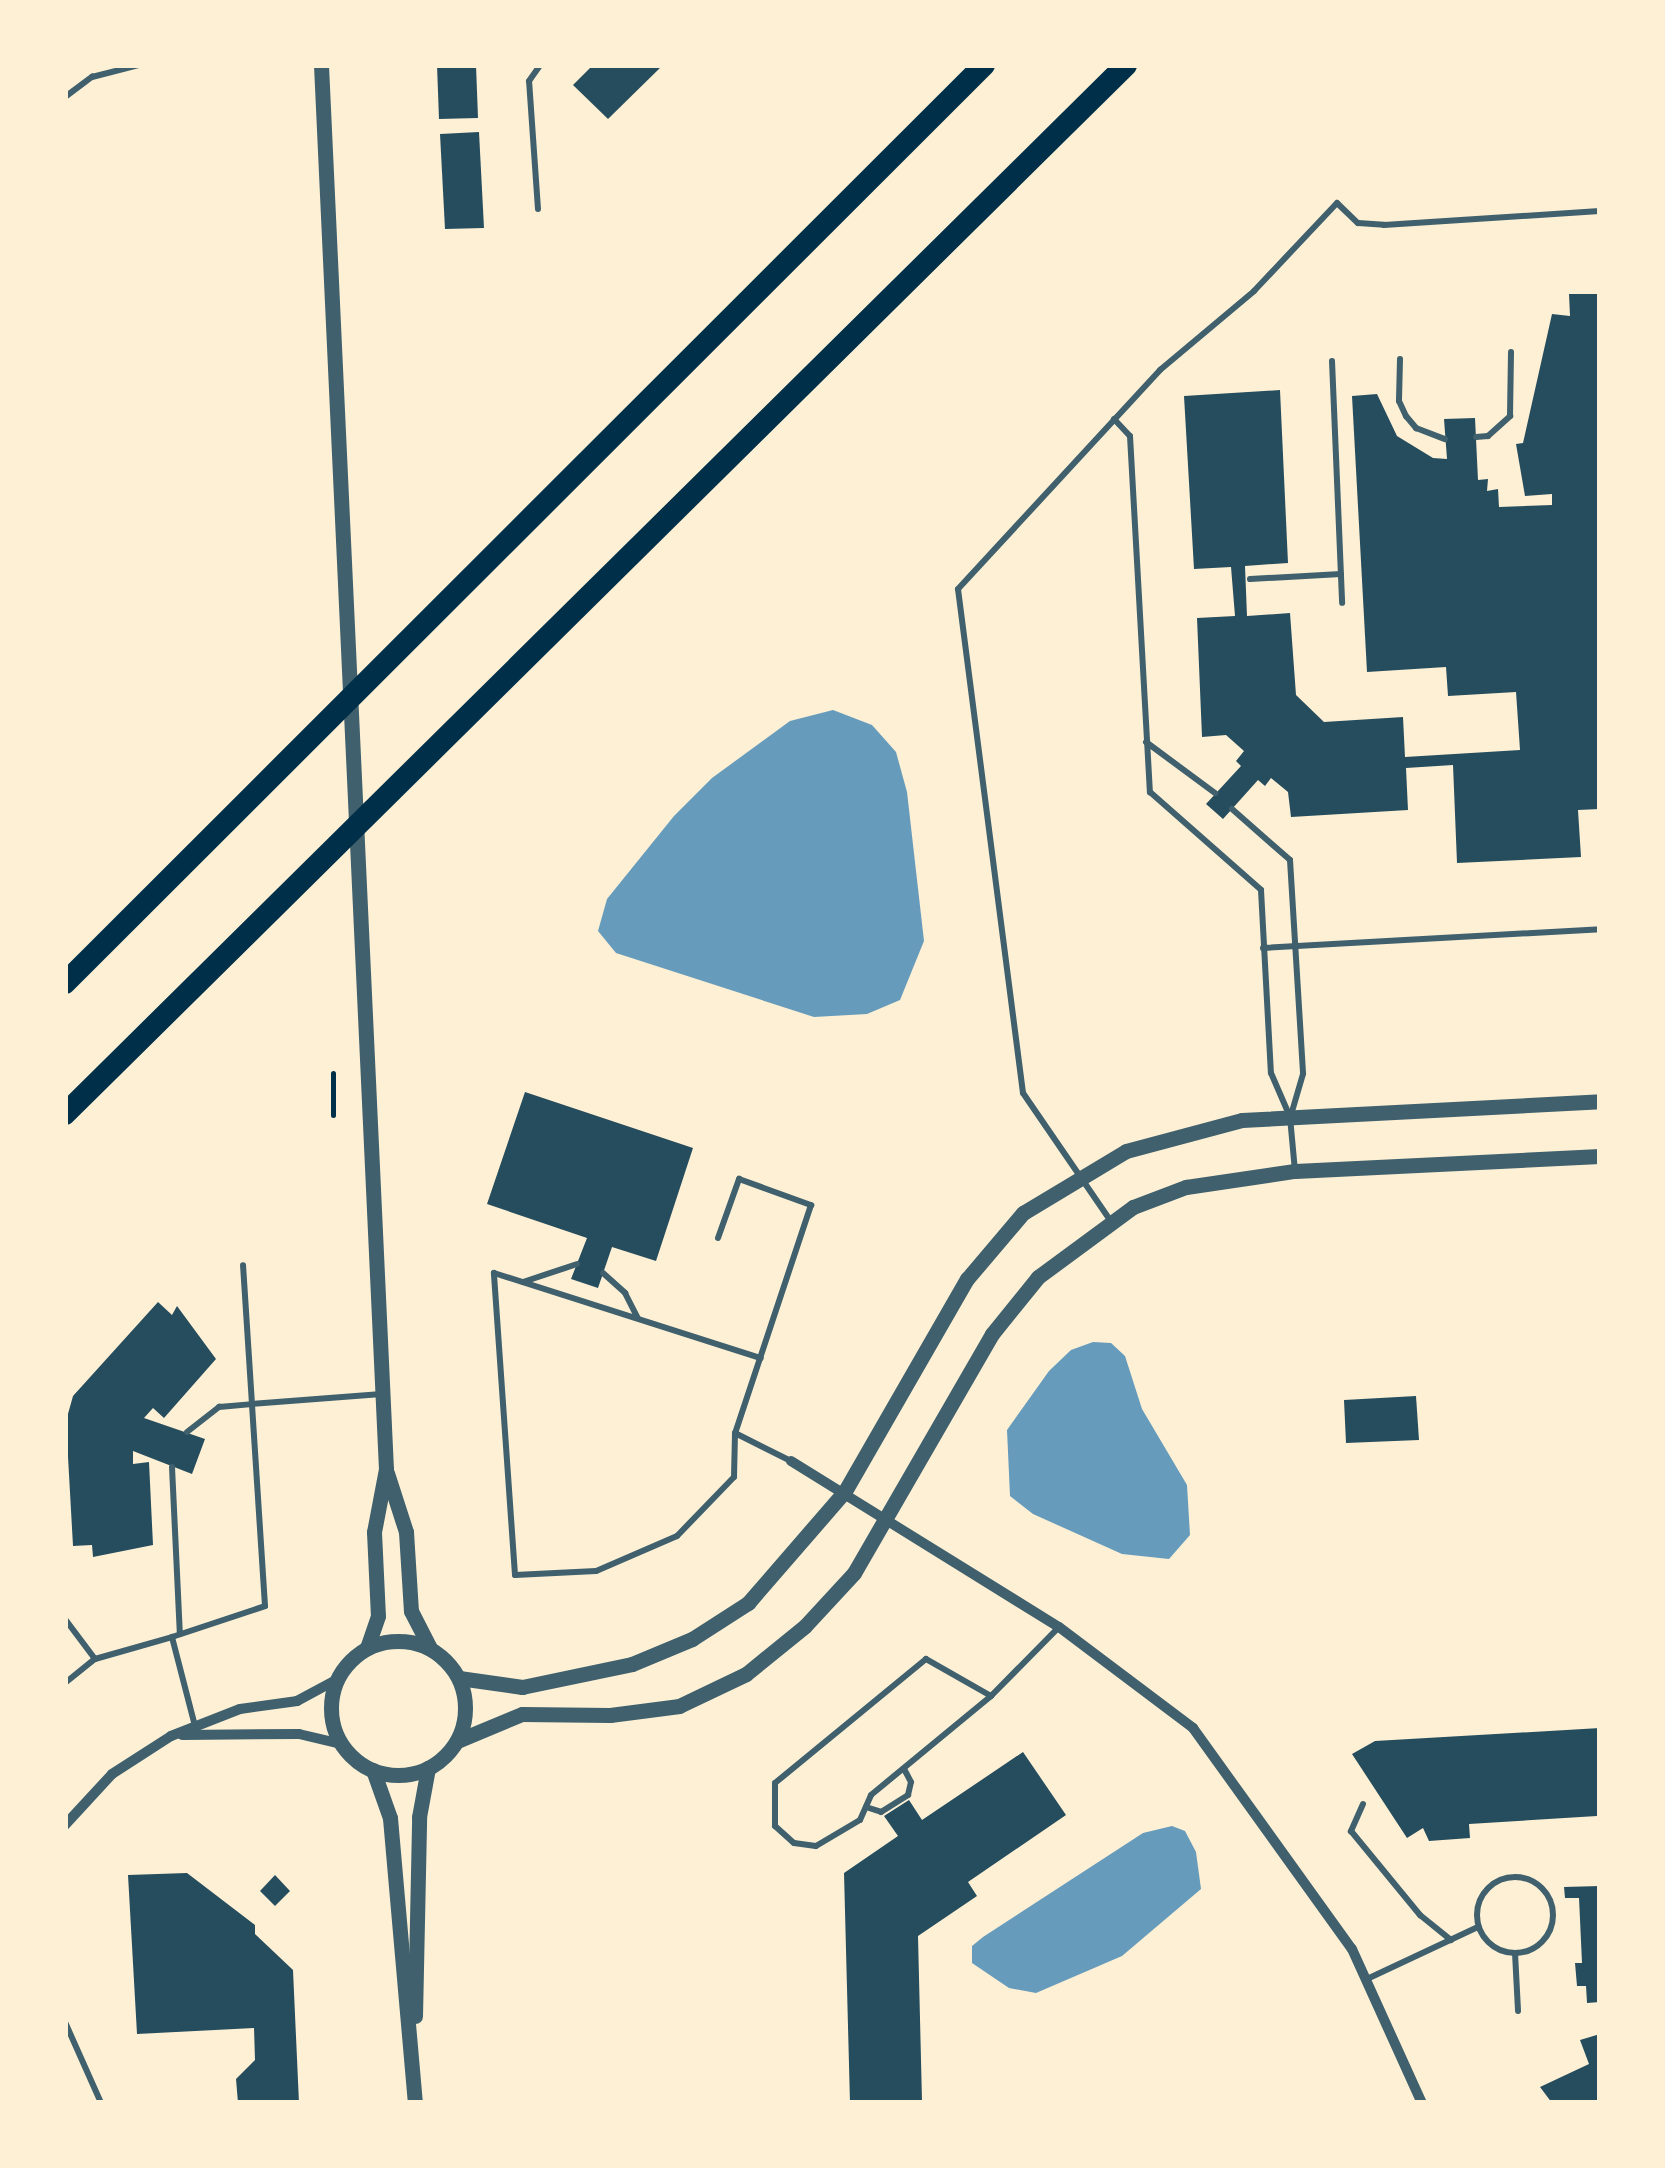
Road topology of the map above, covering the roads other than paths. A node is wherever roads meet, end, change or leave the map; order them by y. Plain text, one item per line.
1 (139, 65) edge
2 (321, 65) edge
3 (540, 65) edge
4 (984, 65) edge
5 (1130, 65) edge
6 (65, 97) edge
7 (538, 209) dead end
8 (1600, 212) edge
9 (1511, 352) dead end
10 (1400, 359) dead end
11 (1332, 362) dead end
12 (1114, 419) junction
13 (1476, 437) dead end
14 (1446, 439) dead end
15 (1341, 574) junction
16 (1250, 579) dead end
17 (1342, 603) dead end
18 (1146, 742) junction
19 (1215, 793) dead end
20 (1232, 808) dead end
21 (1600, 928) edge
22 (1295, 947) junction
23 (1263, 948) junction
24 (65, 983) edge
25 (1600, 1100) edge
26 (65, 1114) edge
27 (1290, 1116) junction
28 (1600, 1156) edge
29 (1294, 1171) junction
30 (1082, 1175) junction
31 (1110, 1220) junction
32 (718, 1238) dead end
33 (577, 1264) dead end
34 (244, 1265) dead end
35 (603, 1273) dead end
36 (523, 1282) junction
37 (638, 1318) junction
38 (761, 1358) junction
39 (383, 1394) junction
40 (252, 1404) junction
41 (187, 1432) dead end
42 (734, 1433) junction
43 (791, 1461) joint
44 (172, 1467) dead end
45 (386, 1470) junction
46 (845, 1491) junction
47 (888, 1516) junction
48 (65, 1619) edge
49 (1059, 1627) junction
50 (176, 1635) junction
51 (367, 1648) junction
52 (430, 1648) junction
53 (95, 1659) junction
54 (459, 1678) junction
55 (336, 1680) junction
56 (65, 1683) edge
57 (990, 1696) junction
58 (195, 1726) junction
59 (171, 1736) junction
60 (457, 1741) junction
61 (341, 1744) junction
62 (428, 1768) junction
63 (904, 1769) junction
64 (373, 1770) junction
65 (1363, 1804) dead end
66 (866, 1807) junction
67 (65, 1825) edge
68 (1478, 1927) junction
69 (1450, 1940) junction
70 (1516, 1953) junction
71 (1367, 1979) junction
72 (1518, 2010) dead end
73 (65, 2022) edge
74 (412, 2060) junction
75 (102, 2103) edge
76 (415, 2103) edge
77 (1422, 2103) edge

1 - 6 lane
2 - 39 street
3 - 7 lane
4 - 24 highway
5 - 26 highway
8 - 12 lane
9 - 13 lane
10 - 14 lane
11 - 15 lane
12 - 18 lane
12 - 30 lane
15 - 16 lane
15 - 17 lane
18 - 19 lane
18 - 23 lane
20 - 22 lane
21 - 22 lane
22 - 23 lane
22 - 27 lane
23 - 27 lane
25 - 27 street
27 - 29 lane
27 - 30 street
28 - 29 street
29 - 31 street
30 - 31 lane
30 - 46 street
31 - 47 street
32 - 38 lane
33 - 36 lane
34 - 40 lane
35 - 37 lane
36 - 37 lane
36 - 42 lane
37 - 38 lane
38 - 42 lane
39 - 40 lane
39 - 45 street
40 - 41 lane
40 - 50 lane
42 - 43 lane
43 - 46 street
44 - 50 lane
45 - 51 street
45 - 52 street
46 - 47 street
46 - 54 street
47 - 49 street
47 - 60 street
48 - 53 lane
49 - 57 lane
49 - 71 street
50 - 53 lane
50 - 58 lane
51 - 52 street
51 - 55 street
52 - 54 street
53 - 56 lane
54 - 60 street
55 - 58 street
55 - 61 street
57 - 63 lane
57 - 66 lane
58 - 59 street
59 - 61 street
59 - 67 street
60 - 62 street
61 - 64 street
62 - 64 street
62 - 74 street
63 - 66 lane
63 - 66 lane
64 - 74 street
65 - 69 lane
68 - 69 lane
68 - 70 lane
68 - 70 lane
69 - 71 lane
70 - 72 lane
71 - 77 street
73 - 75 lane
74 - 76 street

